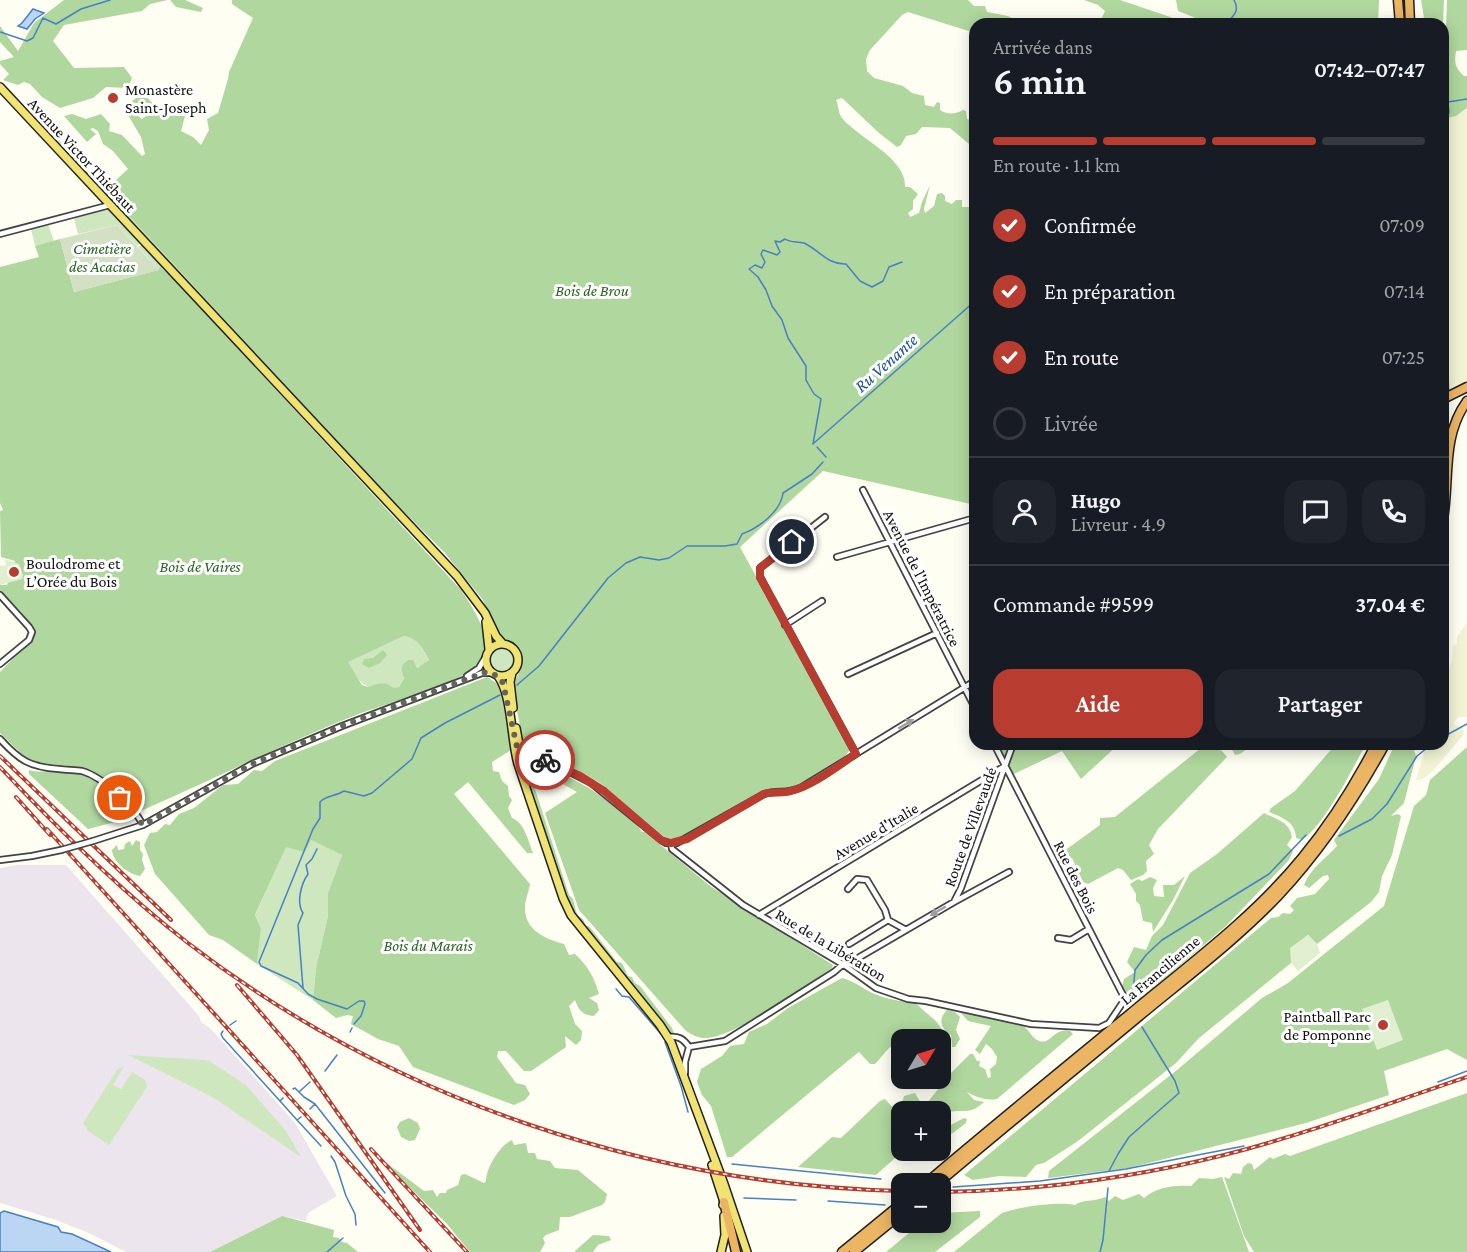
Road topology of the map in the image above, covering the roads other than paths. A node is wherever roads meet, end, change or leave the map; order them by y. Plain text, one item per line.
1 (1398, 0) edge
2 (1409, 0) edge
3 (1400, 18) edge
4 (1410, 18) edge
5 (0, 87) edge
6 (110, 205) junction
7 (0, 234) edge
8 (1467, 387) edge
9 (1449, 396) edge
10 (1467, 401) edge
11 (1449, 448) edge
12 (863, 490) dead end
13 (825, 517) dead end
14 (969, 520) edge
15 (889, 541) junction
16 (837, 556) dead end
17 (0, 595) edge
18 (477, 601) junction
19 (822, 601) dead end
20 (785, 625) junction
21 (937, 633) junction
22 (503, 644) junction
23 (489, 649) junction
24 (485, 658) junction
25 (0, 664) edge
26 (512, 674) junction
27 (848, 674) dead end
28 (495, 675) junction
29 (459, 681) junction
30 (969, 684) edge
31 (964, 687) junction
32 (969, 697) edge
33 (510, 721) junction
34 (0, 740) edge
35 (519, 749) junction
36 (997, 750) edge
37 (1011, 750) edge
38 (1373, 750) edge
39 (1382, 750) edge
40 (856, 754) junction
41 (1005, 766) junction
42 (524, 782) junction
43 (143, 825) junction
44 (671, 843) junction
45 (0, 860) edge
46 (1009, 872) dead end
47 (848, 889) dead end
48 (954, 902) junction
49 (759, 915) junction
50 (888, 920) junction
51 (1089, 929) junction
52 (906, 930) junction
53 (1058, 938) dead end
54 (849, 944) dead end
55 (844, 965) junction
56 (1109, 1023) joint
57 (668, 1037) junction
58 (688, 1047) junction
59 (691, 1095) junction
60 (938, 1173) edge
61 (950, 1173) edge
62 (724, 1202) junction
63 (891, 1212) edge
64 (891, 1222) edge
65 (722, 1252) edge
66 (736, 1252) edge
67 (747, 1252) edge
68 (842, 1252) edge
69 (854, 1252) edge

1 - 3 highway
2 - 4 highway
5 - 6 main road, Avenue Victor Thiébaut
6 - 7 street
6 - 18 main road, Avenue Victor Thiébaut
8 - 9 highway
10 - 11 highway
12 - 15 street, Avenue de l'Impératrice
13 - 20 street
14 - 15 street
15 - 16 street
15 - 21 street, Avenue de l'Impératrice
17 - 25 street
18 - 22 main road
18 - 23 main road
19 - 20 street
20 - 40 street
21 - 27 street
21 - 31 street, Avenue de l'Impératrice
22 - 23 main road
22 - 26 main road
23 - 24 main road
24 - 28 main road
24 - 29 street
26 - 28 main road
26 - 35 main road
28 - 29 street
28 - 33 main road
29 - 43 street
30 - 31 street
31 - 32 street, Avenue de l'Impératrice
40 -> 31 street
33 - 35 street
33 - 42 main road
34 - 43 street
35 - 42 main road
35 - 44 street, Rue de la Libération
36 - 41 street
37 - 41 street, Route de Villevaudé
38 - 60 highway, La Francilienne
39 - 61 highway, La Francilienne
40 - 44 street
41 - 48 street, Route de Villevaudé
41 - 49 street, Avenue d'Italie
41 - 51 street, Rue des Bois
42 - 57 main road
43 - 45 street, bridge
44 - 49 street, Rue de la Libération
46 - 48 street
47 - 50 street
48 -> 52 street, Route de Villevaudé
49 - 55 street, Rue de la Libération
50 - 52 street
50 - 54 street
51 - 53 street
51 - 56 street, Rue des Bois
52 - 55 street, Route de Villevaudé
55 - 56 street, Rue de la Libération
55 - 58 street, Route de Villevaudé
57 - 58 street
57 - 59 main road
57 - 62 main road
58 - 59 street
59 - 67 main road
62 - 65 main road
62 - 66 highway
63 - 68 highway
64 - 69 highway

